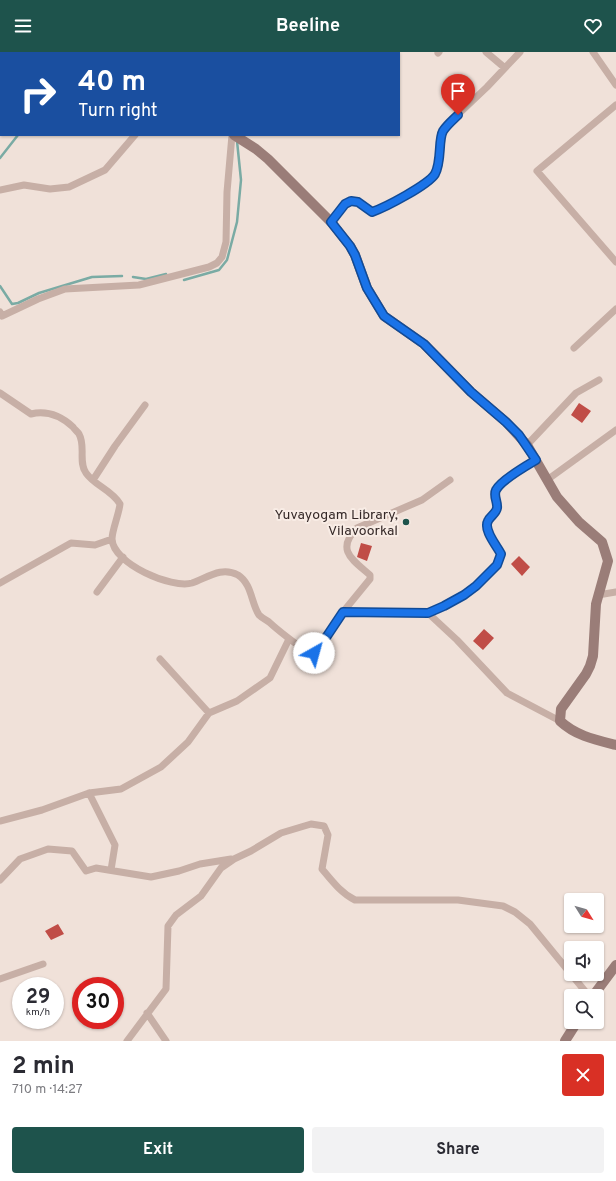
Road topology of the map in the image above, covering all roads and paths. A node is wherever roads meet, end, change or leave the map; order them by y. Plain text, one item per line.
1 (486, 52) edge
2 (520, 52) edge
3 (594, 52) edge
4 (505, 68) junction
5 (616, 85) edge
6 (616, 105) edge
7 (134, 136) edge
8 (233, 136) edge
9 (235, 136) edge
10 (0, 190) edge
11 (331, 222) junction
12 (616, 262) edge
13 (616, 309) edge
14 (1, 315) edge
15 (574, 348) dead end
16 (599, 380) dead end
17 (0, 393) edge
18 (145, 405) dead end
19 (616, 430) edge
20 (527, 445) junction
21 (536, 460) junction
22 (93, 480) junction
23 (450, 480) dead end
24 (547, 480) junction
25 (112, 539) junction
26 (122, 557) junction
27 (0, 583) edge
28 (97, 592) dead end
29 (616, 592) edge
30 (598, 595) junction
31 (343, 612) junction
32 (428, 613) junction
33 (290, 639) junction
34 (160, 659) dead end
35 (209, 713) junction
36 (560, 721) junction
37 (616, 745) edge
38 (89, 793) junction
39 (0, 821) edge
40 (234, 859) junction
41 (111, 870) junction
42 (0, 880) edge
43 (43, 964) dead end
44 (616, 965) edge
45 (0, 979) edge
46 (583, 989) edge
47 (598, 989) edge
48 (147, 1013) junction
49 (573, 1029) edge
50 (127, 1041) edge
51 (166, 1041) edge
52 (565, 1041) edge

1 - 4 street
2 - 4 street
3 - 5 street
4 - 11 street
6 - 12 street
7 - 10 street
8 - 14 street
9 - 11 street
11 - 20 street
13 - 15 street
16 - 20 street
17 - 22 street
18 - 22 street
19 - 24 street
20 - 21 street
21 - 24 street
21 - 32 street
22 - 25 street
23 - 31 street
24 - 30 street
25 - 26 street
25 - 27 street
26 - 28 street
26 - 33 street
29 - 30 street
30 - 36 street
31 - 32 street
31 - 33 street
32 - 36 street
33 - 35 street
34 - 35 street
35 - 38 street
36 - 37 street
38 - 39 street
38 - 41 street
40 - 41 street
40 - 46 street
40 - 48 street
41 - 42 street
43 - 45 street
44 - 47 street
48 - 50 street
48 - 51 street
49 - 52 street

